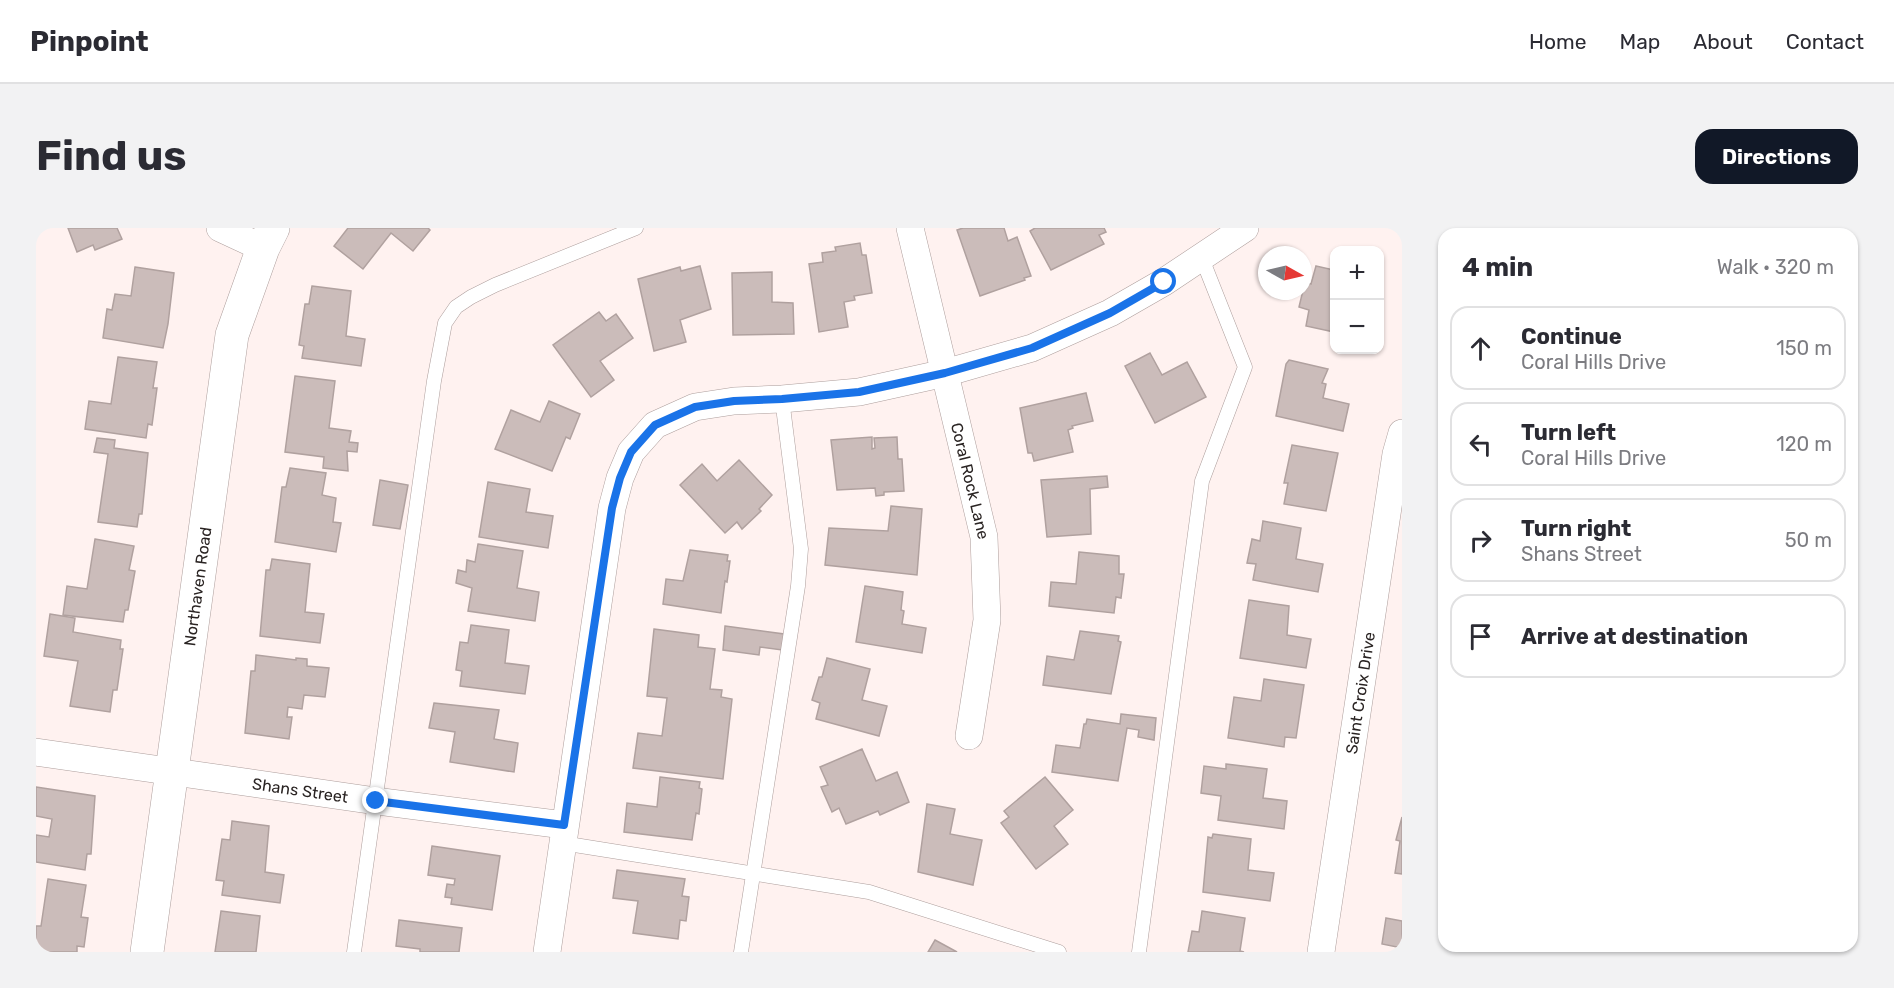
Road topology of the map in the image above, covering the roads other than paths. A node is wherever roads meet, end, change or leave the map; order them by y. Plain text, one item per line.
1 (220, 228) edge
2 (636, 228) edge
3 (910, 228) edge
4 (1245, 228) edge
5 (268, 238) edge
6 (1201, 256) junction
7 (945, 373) junction
8 (782, 399) junction
9 (1402, 433) edge
10 (969, 736) dead end
11 (36, 752) edge
12 (172, 771) junction
13 (376, 801) junction
14 (563, 834) junction
15 (753, 874) junction
16 (147, 952) edge
17 (354, 952) edge
18 (546, 952) edge
19 (741, 952) edge
20 (1059, 952) edge
21 (1139, 952) edge
22 (1321, 952) edge

1 - 5 street
2 - 13 lane
3 - 7 street, Coral Rock Lane
4 - 6 street
5 - 12 street, Northaven Road
6 - 7 street
6 - 21 lane
7 - 8 street
7 - 10 street, Coral Rock Lane
8 - 14 street
8 - 15 lane
9 - 22 street, Saint Croix Drive
11 - 12 street, Shans Street
12 - 13 street, Shans Street
12 - 16 street, Northaven Road
13 - 14 street, Shans Street
13 - 17 lane
14 - 15 lane
14 - 18 street
15 - 19 lane
15 - 20 lane

